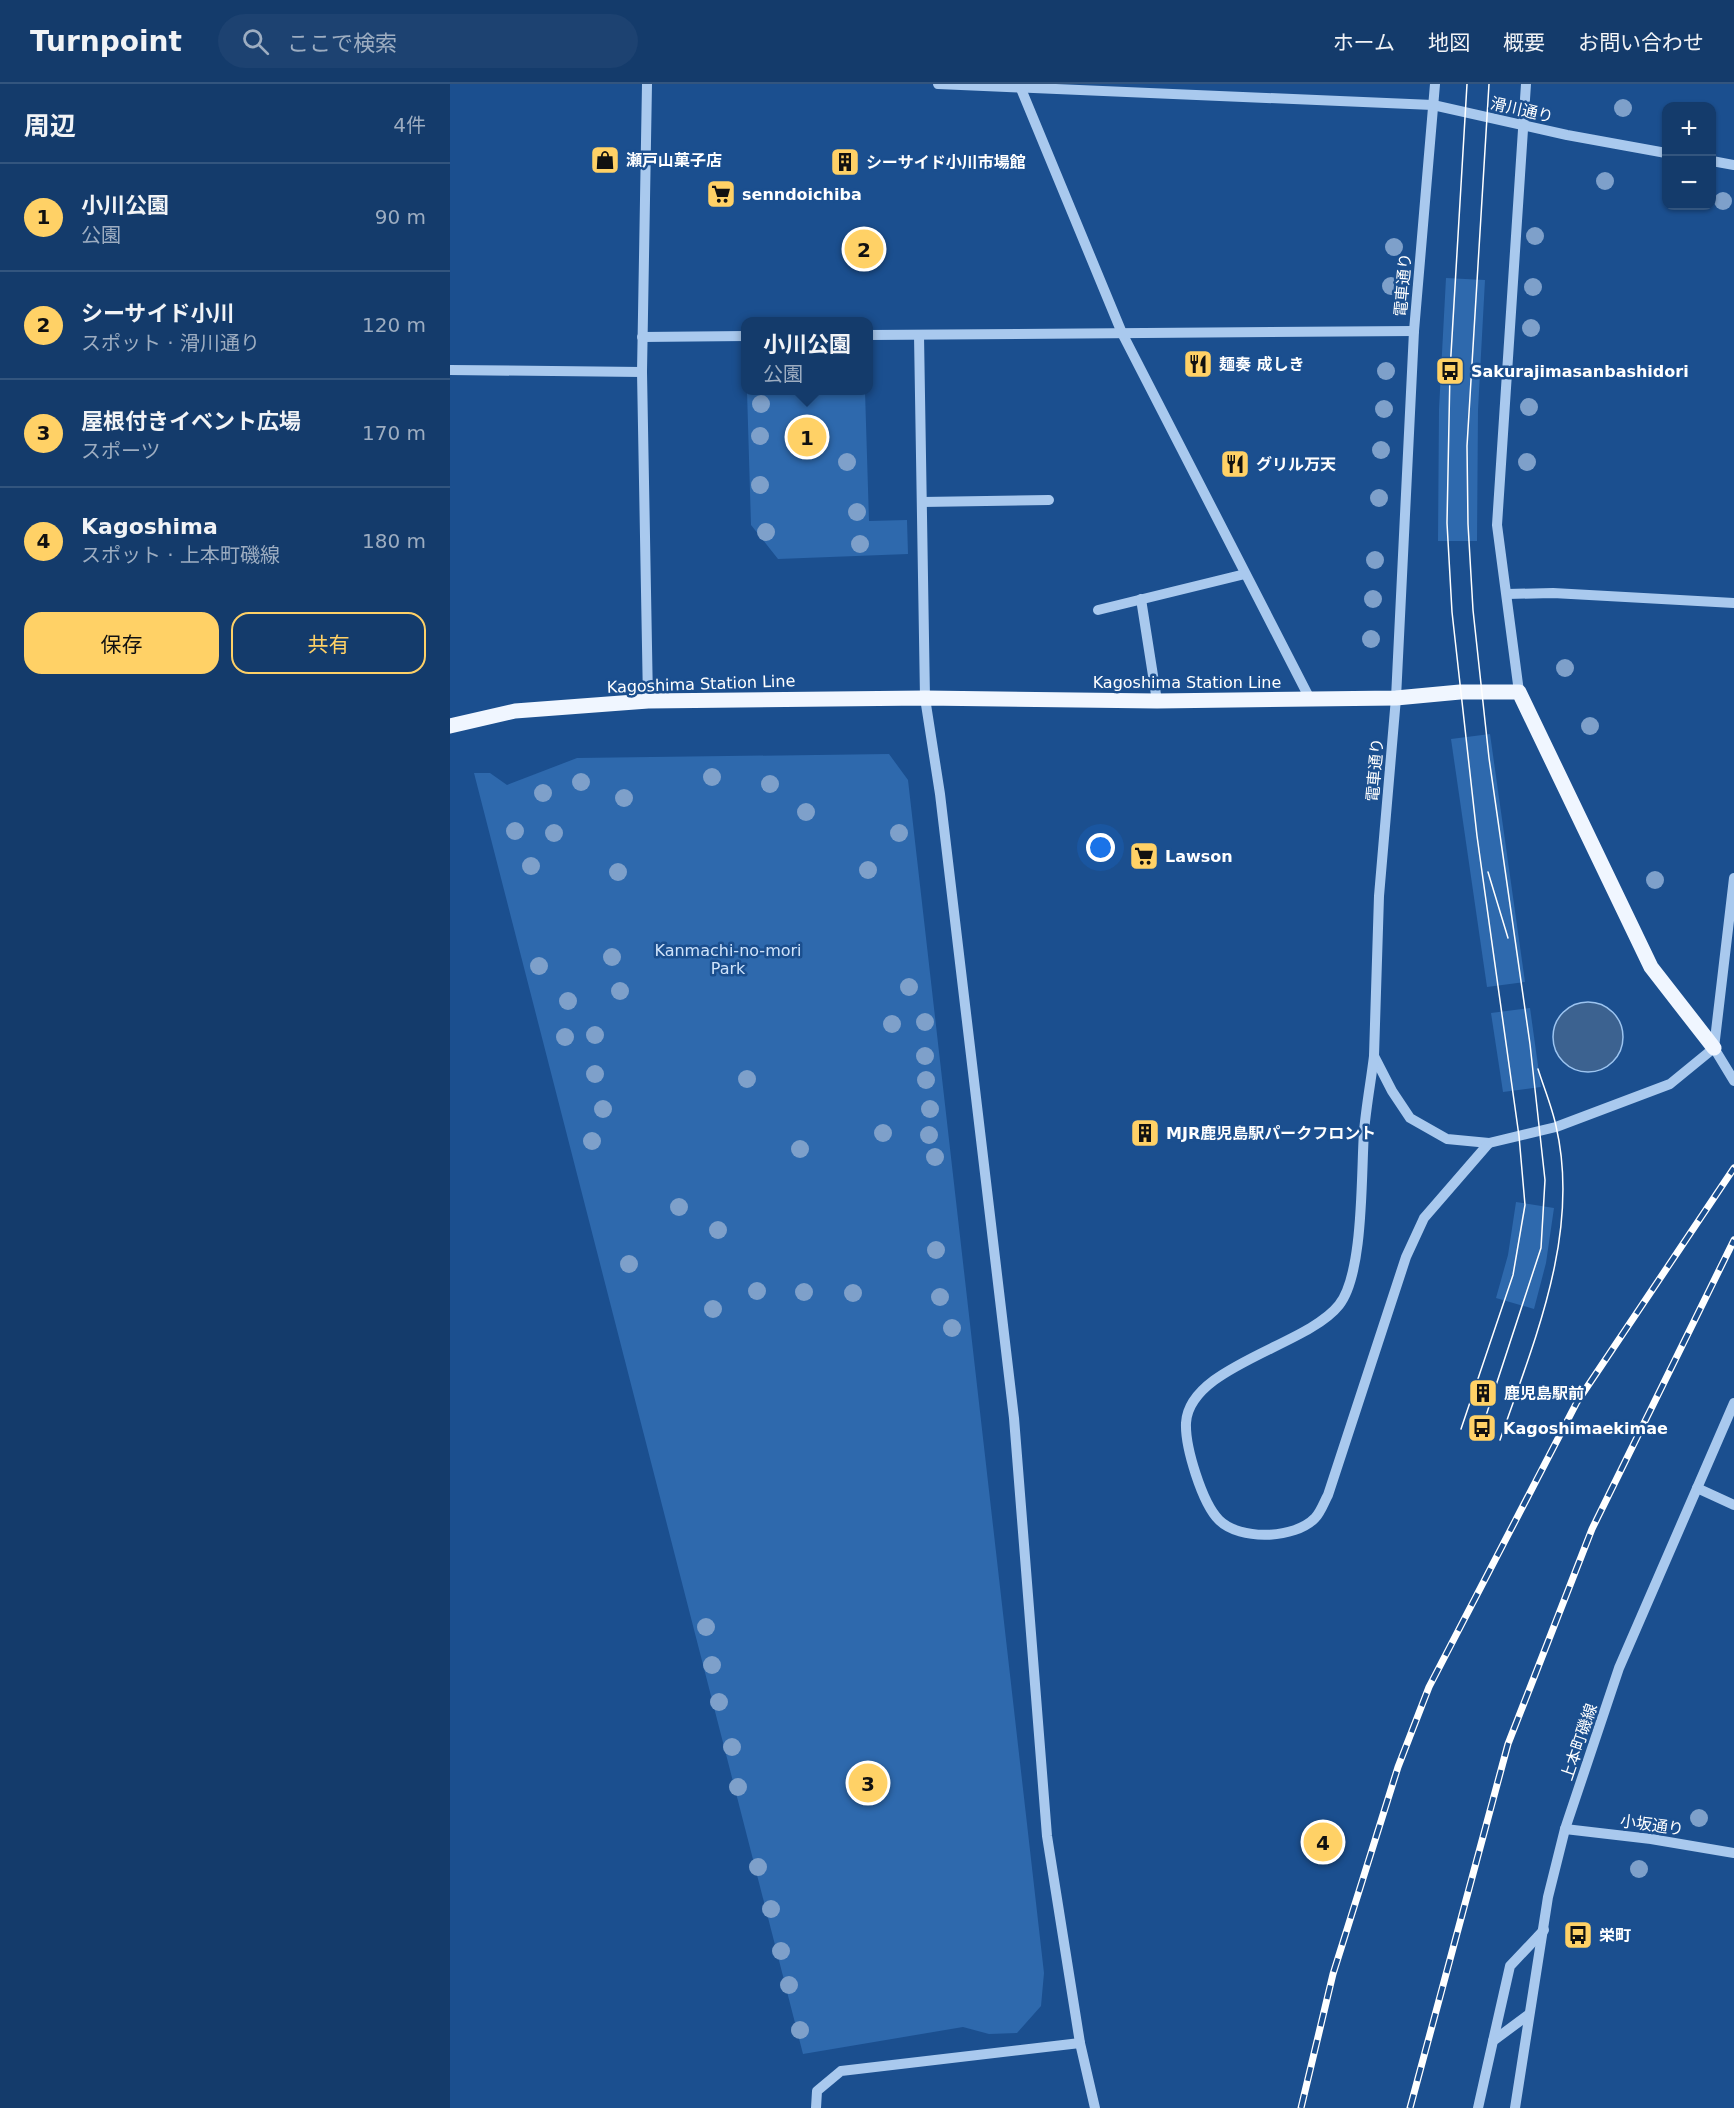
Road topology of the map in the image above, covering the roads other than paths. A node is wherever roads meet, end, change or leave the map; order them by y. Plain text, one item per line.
1 (647, 84) edge
2 (938, 84) edge
3 (1435, 84) edge
4 (1526, 84) edge
5 (1019, 85) edge
6 (1161, 88) edge
7 (1433, 105) junction
8 (1524, 125) junction
9 (1662, 152) edge
10 (1716, 162) edge
11 (1734, 165) edge
12 (1414, 331) junction
13 (1122, 333) junction
14 (873, 335) edge
15 (919, 335) junction
16 (741, 336) edge
17 (642, 337) junction
18 (450, 370) edge
19 (642, 372) junction
20 (1049, 500) dead end
21 (922, 502) junction
22 (1245, 574) junction
23 (1507, 594) junction
24 (1141, 599) junction
25 (1734, 603) edge
26 (1098, 610) dead end
27 (1519, 692) junction
28 (925, 698) junction
29 (1396, 698) junction
30 (1310, 699) junction
31 (648, 701) junction
32 (1157, 701) junction
33 (450, 726) edge
34 (1734, 878) edge
35 (1714, 1048) junction
36 (1374, 1056) junction
37 (1734, 1081) edge
38 (1489, 1143) junction
39 (1734, 1403) edge
40 (1697, 1488) junction
41 (1734, 1505) edge
42 (1565, 1829) junction
43 (1734, 1853) edge
44 (1544, 1930) junction
45 (1528, 2014) junction
46 (1493, 2041) junction
47 (1080, 2043) junction
48 (816, 2108) edge
49 (1095, 2108) edge
50 (1478, 2108) edge
51 (1515, 2108) edge

1 - 17 street
2 - 5 street, 滑川通り
3 - 7 street, 電車通り
4 - 8 street
5 - 6 street, 滑川通り
5 - 13 street
6 - 7 street, 滑川通り
7 - 8 street, 滑川通り
7 - 12 street, 電車通り
8 - 9 street, 滑川通り
8 - 23 street
10 - 11 street
12 - 13 street
12 - 29 street, 電車通り
13 - 15 street
13 - 22 street
14 - 15 street
15 - 21 street
16 - 17 street
17 - 19 street
18 - 19 street
19 - 31 street
20 - 21 street
21 - 28 street
22 - 24 street
22 - 30 street
23 - 25 street
23 - 27 street
24 - 26 street
24 - 32 street
27 - 29 main road, Kagoshima Station Line
27 - 35 main road
28 - 31 main road, Kagoshima Station Line
28 - 32 main road, Kagoshima Station Line
28 - 47 street
29 - 30 main road, Kagoshima Station Line
29 - 36 street, 電車通り
30 - 32 main road, Kagoshima Station Line
31 - 33 main road, Kagoshima Station Line
34 - 35 street
35 - 37 street
35 - 38 street, 電車通り
36 - 38 street, 電車通り
36 - 38 street
39 - 40 street, 上本町磯線
40 - 41 street
40 - 42 street, 上本町磯線
42 - 43 street, 小坂通り
42 - 44 street, 上本町磯線
44 - 45 street, 上本町磯線
44 - 46 street
45 - 46 street
45 - 51 street, 上本町磯線
46 - 50 street
47 - 48 street
47 - 49 street

